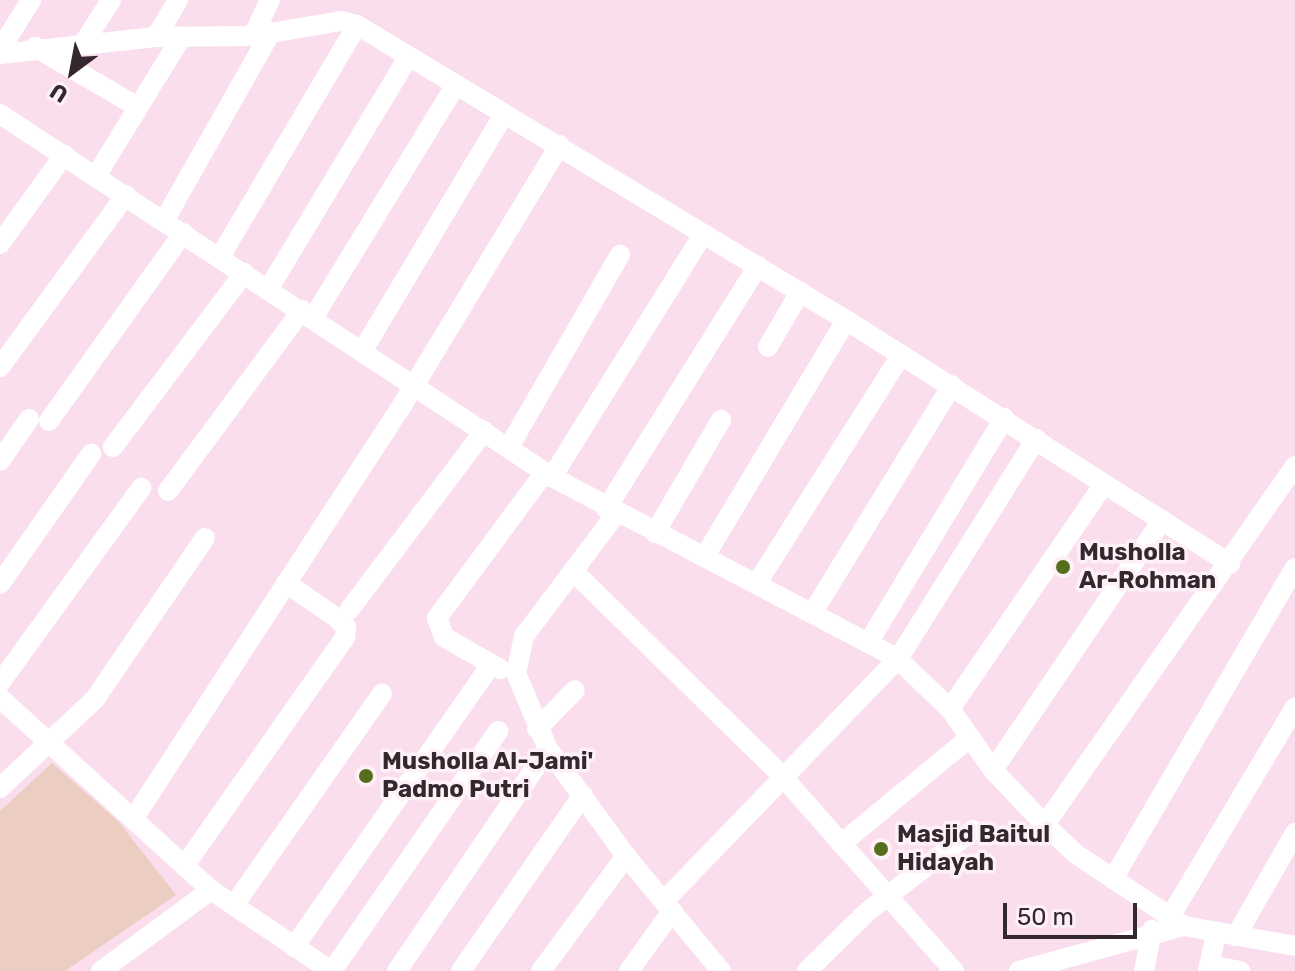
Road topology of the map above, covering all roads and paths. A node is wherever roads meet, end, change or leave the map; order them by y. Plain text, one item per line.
1 (31, 0) edge
2 (111, 0) edge
3 (178, 0) edge
4 (270, 0) edge
5 (357, 25) junction
6 (262, 34) junction
7 (182, 36) junction
8 (156, 37) junction
9 (83, 44) junction
10 (35, 47) junction
11 (0, 52) edge
12 (408, 58) junction
13 (456, 85) junction
14 (138, 107) junction
15 (504, 114) junction
16 (2, 120) edge
17 (560, 145) junction
18 (64, 155) junction
19 (96, 176) junction
20 (126, 195) junction
21 (164, 221) junction
22 (183, 233) junction
23 (703, 234) junction
24 (0, 244) edge
25 (620, 255) dead end
26 (220, 257) junction
27 (758, 266) junction
28 (244, 273) junction
29 (269, 288) junction
30 (800, 292) junction
31 (308, 314) junction
32 (846, 320) junction
33 (768, 347) dead end
34 (363, 350) junction
35 (901, 355) junction
36 (0, 367) edge
37 (415, 383) junction
38 (952, 385) junction
39 (1004, 418) junction
40 (721, 420) dead end
41 (484, 431) junction
42 (1036, 439) junction
43 (113, 447) dead end
44 (509, 447) junction
45 (91, 454) dead end
46 (0, 461) edge
47 (1295, 466) edge
48 (548, 474) junction
49 (1104, 484) junction
50 (141, 488) dead end
51 (168, 491) dead end
52 (611, 511) junction
53 (1162, 520) junction
54 (655, 533) junction
55 (205, 538) dead end
56 (705, 556) junction
57 (1230, 564) junction
58 (1295, 568) edge
59 (573, 571) junction
60 (286, 583) junction
61 (757, 583) junction
62 (0, 584) edge
63 (350, 609) dead end
64 (813, 612) junction
65 (868, 643) junction
66 (898, 659) junction
67 (490, 666) junction
68 (516, 673) junction
69 (0, 683) edge
70 (575, 690) dead end
71 (382, 694) dead end
72 (0, 698) edge
73 (1295, 707) edge
74 (950, 709) junction
75 (537, 729) junction
76 (498, 731) dead end
77 (969, 738) junction
78 (48, 741) junction
79 (548, 749) junction
80 (993, 770) junction
81 (783, 777) junction
82 (0, 788) edge
83 (583, 795) junction
84 (134, 818) junction
85 (1045, 825) junction
86 (973, 830) dead end
87 (1295, 833) edge
88 (841, 844) junction
89 (626, 856) junction
90 (185, 865) junction
91 (1113, 879) junction
92 (211, 890) junction
93 (888, 896) junction
94 (234, 905) junction
95 (668, 906) junction
96 (1177, 921) junction
97 (1152, 930) junction
98 (1226, 934) junction
99 (1295, 946) edge
100 (294, 947) junction
101 (1086, 950) junction
102 (712, 967) edge
103 (1209, 968) edge
104 (101, 971) edge
105 (332, 971) edge
106 (397, 971) edge
107 (461, 971) edge
108 (541, 971) edge
109 (629, 971) edge
110 (807, 971) edge
111 (954, 971) edge
112 (1019, 971) edge
113 (1082, 971) edge
114 (1144, 971) edge
115 (1240, 971) edge

1 - 11 street
2 - 9 street
3 - 8 street
4 - 6 street
5 - 6 street
5 - 12 street
5 - 26 street
6 - 7 street
6 - 21 street
7 - 8 street
7 - 14 street
8 - 9 street
9 - 10 street
10 - 11 street
10 - 14 street
12 - 13 street
12 - 29 street
13 - 15 street
13 - 31 street
14 - 19 street
15 - 17 street
15 - 34 street
16 - 18 street
17 - 23 street
17 - 37 street
18 - 19 street
18 - 24 street
19 - 20 street
20 - 21 street
20 - 36 street
21 - 22 street
22 - 26 street
22 - 46 street
23 - 27 street
23 - 48 street
25 - 44 street
26 - 28 street
27 - 30 street
27 - 52 street
28 - 29 street
28 - 43 street
29 - 31 street
30 - 32 street
30 - 33 street
31 - 34 street
31 - 51 street
32 - 35 street
32 - 56 street
34 - 37 street
35 - 38 street
35 - 61 street
37 - 41 street
37 - 60 street
38 - 39 street
38 - 64 street
39 - 42 street
39 - 65 street
40 - 54 street
41 - 44 street
41 - 63 street
42 - 49 street
42 - 66 street
44 - 48 street
45 - 62 street
47 - 57 street
48 - 52 street
48 - 67 street
49 - 53 street
49 - 74 street
50 - 69 street
52 - 54 street
52 - 59 street
53 - 57 street
53 - 80 street
54 - 56 street
55 - 78 street
56 - 61 street
57 - 85 street
58 - 91 street
59 - 68 street
59 - 81 street
60 - 84 street
60 - 90 street
61 - 64 street
64 - 65 street
65 - 66 street
66 - 74 street
66 - 81 street
67 - 68 street
67 - 100 street
68 - 75 street
70 - 75 street
71 - 94 street
72 - 78 street
73 - 96 street
74 - 77 street
75 - 79 street
76 - 105 street
77 - 80 street
77 - 88 street
78 - 82 street
78 - 84 street
79 - 83 street
79 - 106 street
80 - 85 street
81 - 88 street
81 - 95 street
83 - 89 street
83 - 107 street
84 - 90 street
85 - 91 street
86 - 93 street
87 - 98 street
88 - 93 street
89 - 95 street
89 - 108 street
90 - 92 street
91 - 96 street
92 - 94 street
92 - 104 street
93 - 110 street
93 - 111 street
94 - 100 street
95 - 102 street
95 - 109 street
96 - 97 street
96 - 98 street
97 - 101 street
97 - 114 street
98 - 99 street
98 - 103 street
100 - 105 street
101 - 112 street
101 - 113 street
103 - 115 street

